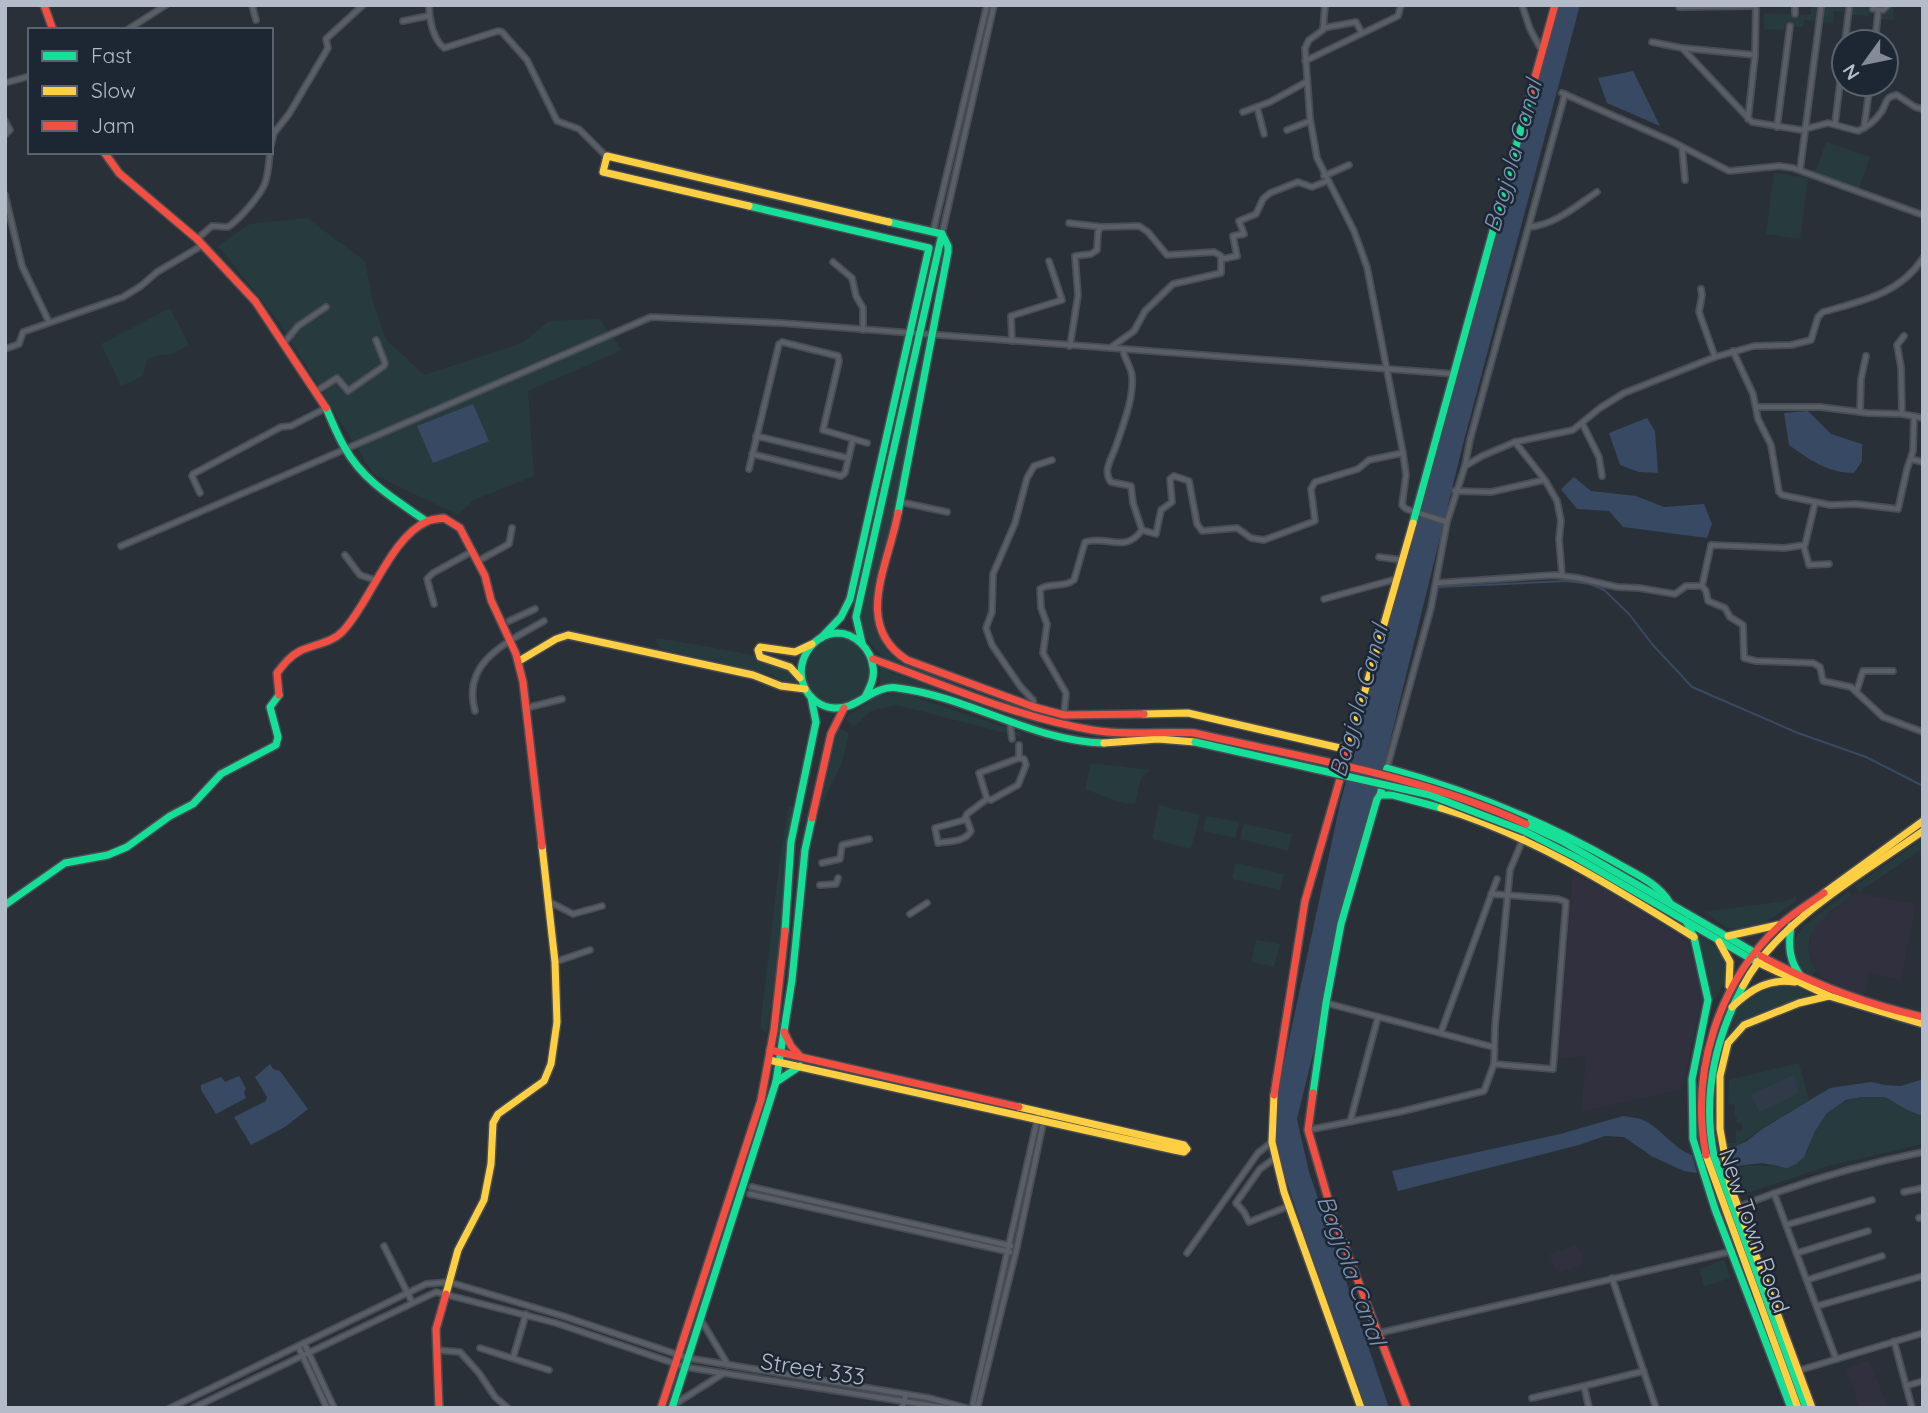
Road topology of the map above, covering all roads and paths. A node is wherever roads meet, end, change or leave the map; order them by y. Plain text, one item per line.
1 (44, 5) edge
2 (166, 5) edge
3 (252, 5) edge
4 (363, 5) edge
5 (429, 5) edge
6 (987, 5) edge
7 (994, 5) edge
8 (1325, 5) edge
9 (1401, 5) edge
10 (1522, 5) edge
11 (1555, 5) edge
12 (1756, 5) edge
13 (1795, 5) edge
14 (1888, 5) edge
15 (1679, 7) dead end
16 (1821, 9) dead end
17 (1849, 9) dead end
18 (1795, 15) dead end
19 (429, 17) junction
20 (256, 20) dead end
21 (403, 21) dead end
22 (1790, 26) dead end
23 (51, 28) edge
24 (130, 28) edge
25 (1323, 28) junction
26 (1847, 28) edge
27 (1875, 28) edge
28 (1363, 33) junction
29 (1652, 42) dead end
30 (1682, 48) junction
31 (1542, 51) junction
32 (1755, 55) junction
33 (1305, 61) junction
34 (28, 77) edge
35 (1306, 82) junction
36 (5, 83) edge
37 (1838, 98) edge
38 (1868, 98) edge
39 (1257, 107) junction
40 (1923, 109) edge
41 (1243, 112) dead end
42 (1748, 120) junction
43 (5, 121) edge
44 (1310, 121) junction
45 (1835, 124) junction
46 (1777, 127) junction
47 (1806, 128) junction
48 (1864, 128) junction
49 (1287, 130) dead end
50 (1264, 134) dead end
51 (5, 135) edge
52 (273, 137) edge
53 (1682, 146) junction
54 (106, 154) edge
55 (270, 154) edge
56 (607, 157) junction
57 (1349, 165) dead end
58 (1800, 170) junction
59 (1326, 178) junction
60 (1685, 180) dead end
61 (1597, 192) dead end
62 (5, 195) edge
63 (1923, 215) edge
64 (1069, 223) dead end
65 (1101, 227) junction
66 (1529, 227) junction
67 (933, 232) junction
68 (943, 234) junction
69 (200, 242) junction
70 (929, 248) junction
71 (939, 249) junction
72 (1923, 258) edge
73 (1222, 259) junction
74 (1049, 261) dead end
75 (833, 262) dead end
76 (1701, 289) dead end
77 (326, 307) dead end
78 (49, 321) junction
79 (863, 330) junction
80 (910, 333) junction
81 (920, 334) junction
82 (932, 334) junction
83 (1904, 336) dead end
84 (376, 340) dead end
85 (1012, 341) junction
86 (284, 343) junction
87 (1070, 346) junction
88 (1110, 348) junction
89 (5, 349) edge
90 (1123, 349) junction
91 (1733, 351) junction
92 (1715, 356) junction
93 (1866, 356) dead end
94 (1385, 370) junction
95 (1455, 374) junction
96 (315, 392) junction
97 (1756, 407) junction
98 (326, 408) junction
99 (1860, 412) junction
100 (1902, 414) junction
101 (1914, 416) junction
102 (1923, 418) edge
103 (1582, 423) junction
104 (757, 436) junction
105 (853, 439) junction
106 (1515, 442) junction
107 (867, 443) dead end
108 (345, 449) junction
109 (1403, 453) junction
110 (752, 454) junction
111 (848, 458) junction
112 (1911, 459) junction
113 (1052, 460) dead end
114 (1923, 462) edge
115 (1465, 466) junction
116 (749, 469) dead end
117 (1601, 476) dead end
118 (1545, 480) junction
119 (1455, 491) junction
120 (200, 493) dead end
121 (900, 502) junction
122 (1815, 503) junction
123 (947, 512) dead end
124 (1416, 512) junction
125 (426, 521) junction
126 (1447, 522) junction
127 (512, 528) dead end
128 (1142, 530) junction
129 (121, 546) dead end
130 (1804, 547) junction
131 (474, 551) junction
132 (345, 555) dead end
133 (1379, 556) dead end
134 (1402, 560) junction
135 (478, 561) junction
136 (1829, 564) dead end
137 (1562, 575) junction
138 (1397, 579) junction
139 (375, 580) junction
140 (1436, 583) junction
141 (1702, 586) junction
142 (1324, 599) dead end
143 (434, 604) dead end
144 (535, 609) dead end
145 (544, 621) dead end
146 (506, 623) junction
147 (821, 638) junction
148 (862, 643) junction
149 (812, 644) junction
150 (515, 650) junction
151 (873, 659) junction
152 (1892, 671) dead end
153 (951, 677) junction
154 (801, 680) junction
155 (948, 686) junction
156 (805, 689) junction
157 (1857, 690) junction
158 (811, 697) junction
159 (865, 697) junction
160 (562, 699) dead end
161 (1034, 707) junction
162 (526, 708) junction
163 (844, 708) junction
164 (475, 711) dead end
165 (1064, 715) junction
166 (1010, 723) junction
167 (1923, 732) edge
168 (1012, 739) dead end
169 (1350, 743) junction
170 (1019, 745) dead end
171 (1018, 758) junction
172 (1387, 768) junction
173 (1380, 795) junction
174 (987, 799) junction
175 (966, 817) junction
176 (1923, 821) edge
177 (1525, 829) junction
178 (1923, 831) edge
179 (869, 839) dead end
180 (1522, 840) junction
181 (822, 863) dead end
182 (838, 878) dead end
183 (1497, 879) dead end
184 (820, 884) dead end
185 (1491, 894) junction
186 (1508, 895) junction
187 (927, 903) dead end
188 (1670, 904) junction
189 (5, 905) edge
190 (547, 906) junction
191 (602, 906) dead end
192 (909, 914) dead end
193 (1686, 920) junction
194 (1780, 925) junction
195 (1791, 925) junction
196 (1727, 936) junction
197 (1694, 937) junction
198 (1716, 938) junction
199 (590, 950) dead end
200 (1756, 957) junction
201 (555, 962) junction
202 (1799, 980) junction
203 (1729, 991) junction
204 (1829, 996) junction
205 (1326, 1003) junction
206 (1729, 1010) junction
207 (1378, 1017) junction
208 (1923, 1017) edge
209 (1923, 1024) edge
210 (784, 1030) junction
211 (1440, 1032) junction
212 (1718, 1042) junction
213 (1493, 1047) junction
214 (770, 1050) junction
215 (780, 1051) junction
216 (1724, 1052) junction
217 (800, 1055) junction
218 (769, 1060) junction
219 (779, 1061) junction
220 (1494, 1064) junction
221 (800, 1066) junction
222 (776, 1082) junction
223 (1041, 1117) junction
224 (1710, 1121) junction
225 (1350, 1122) junction
226 (1720, 1129) junction
227 (1308, 1130) junction
228 (1272, 1142) junction
229 (1923, 1152) edge
230 (1275, 1158) junction
231 (752, 1187) dead end
232 (1923, 1188) edge
233 (1904, 1192) dead end
234 (1774, 1193) junction
235 (750, 1194) dead end
236 (1872, 1200) dead end
237 (1289, 1206) junction
238 (1735, 1208) junction
239 (1786, 1225) junction
240 (1868, 1231) dead end
241 (384, 1246) dead end
242 (1012, 1250) junction
243 (1734, 1250) junction
244 (1187, 1253) dead end
245 (1797, 1253) junction
246 (1882, 1256) dead end
247 (1923, 1276) edge
248 (1612, 1278) junction
249 (1807, 1280) junction
250 (449, 1282) junction
251 (445, 1292) junction
252 (408, 1293) junction
253 (412, 1302) junction
254 (1817, 1306) junction
255 (526, 1314) junction
256 (701, 1319) junction
257 (1379, 1333) junction
258 (1923, 1333) edge
259 (1894, 1341) junction
260 (301, 1344) junction
261 (481, 1348) dead end
262 (435, 1350) junction
263 (308, 1352) junction
264 (302, 1355) junction
265 (513, 1358) junction
266 (1836, 1359) junction
267 (676, 1360) junction
268 (686, 1362) junction
269 (728, 1365) junction
270 (549, 1370) dead end
271 (1644, 1371) junction
272 (1795, 1371) junction
273 (724, 1373) junction
274 (1923, 1381) edge
275 (1584, 1386) junction
276 (1906, 1387) junction
277 (906, 1394) junction
278 (914, 1398) junction
279 (1532, 1398) dead end
280 (904, 1400) junction
281 (672, 1406) edge
282 (170, 1408) edge
283 (193, 1408) edge
284 (327, 1408) edge
285 (334, 1408) edge
286 (439, 1408) edge
287 (508, 1408) edge
288 (661, 1408) edge
289 (902, 1408) edge
290 (912, 1408) edge
291 (946, 1408) edge
292 (967, 1408) edge
293 (975, 1408) edge
294 (1361, 1408) edge
295 (1407, 1408) edge
296 (1589, 1408) edge
297 (1656, 1408) edge
298 (1791, 1408) edge
299 (1798, 1408) edge
300 (1806, 1408) edge
301 (1812, 1408) edge
302 (1912, 1408) edge

1 - 23 street
2 - 24 street
3 - 20 street
4 - 52 street
5 - 19 street
6 - 67 street
7 - 68 street
8 - 25 street
9 - 28 street
10 - 31 street
11 - 31 street
12 - 15 street
12 - 32 street
13 - 18 street
14 - 27 street
16 - 47 street
17 - 26 street
19 - 21 street
19 - 56 street
22 - 46 street
25 - 28 street
25 - 33 street
28 - 33 street
29 - 30 street
30 - 32 street
30 - 42 street
31 - 95 street
32 - 42 street
33 - 35 street
34 - 36 street
35 - 39 street
35 - 44 street
37 - 45 street
38 - 48 street
39 - 41 street
39 - 50 street
40 - 48 street
42 - 46 street
43 - 51 street
44 - 49 street
44 - 59 street
45 - 47 street
45 - 48 street
46 - 47 street
47 - 58 street
53 - 58 street
53 - 60 street
53 - 66 street
54 - 69 street
55 - 69 street
56 - 67 street
56 - 70 street
57 - 59 street
58 - 63 street
59 - 73 street
59 - 94 street
61 - 66 street
62 - 78 street
64 - 65 street
65 - 73 street
65 - 87 street
66 - 115 street
67 - 68 street
67 - 70 street
68 - 71 street
68 - 82 street
69 - 78 street
69 - 86 street
70 - 71 street
70 - 80 street
71 - 81 street
72 - 91 street
73 - 88 street
74 - 85 street
75 - 79 street
76 - 92 street
77 - 86 street
78 - 89 street
79 - 80 street
79 - 108 street
80 - 81 street
80 - 147 street
81 - 82 street
81 - 148 street
82 - 85 street
82 - 121 street
83 - 100 street
84 - 96 street
85 - 87 street
86 - 96 street
87 - 88 street
88 - 90 street
90 - 94 street
90 - 128 street
91 - 92 street
91 - 97 street
92 - 103 street
93 - 99 street
94 - 95 street
94 - 109 street
95 - 124 street
96 - 98 street
97 - 99 street
97 - 122 street
98 - 108 street
98 - 120 street
99 - 100 street
100 - 101 street
101 - 102 street
101 - 112 street
103 - 106 street
103 - 117 street
104 - 105 street
104 - 110 street
104 - 111 street
105 - 107 street
105 - 111 street
106 - 115 street
106 - 118 street
108 - 125 street
108 - 129 street
109 - 124 street
109 - 128 street
110 - 111 street
110 - 116 street
112 - 114 street
112 - 122 street
113 - 161 street
115 - 119 street
118 - 119 street
118 - 137 street
119 - 126 street
121 - 123 street
121 - 153 street
122 - 130 street
124 - 126 street
124 - 134 street
125 - 131 street
125 - 139 street
126 - 140 street
127 - 135 street
128 - 165 street
130 - 136 street
130 - 141 street
131 - 135 street
131 - 143 street
132 - 139 street
133 - 134 street
134 - 138 street
135 - 146 street
137 - 140 street
137 - 141 street
138 - 142 street
138 - 169 street
139 - 189 street
140 - 172 street
141 - 157 street
144 - 146 street
145 - 150 street
146 - 150 street
147 - 148 street
147 - 149 street
148 - 151 street
149 - 154 street
149 - 154 street
150 - 156 street
150 - 162 street
150 - 164 street
151 - 155 street
151 - 159 street
152 - 157 street
153 - 155 street
153 - 161 street
154 - 156 street
155 - 177 street, bridge
156 - 158 street
157 - 167 street
158 - 163 street
158 - 214 street
159 - 163 street
159 - 166 street
160 - 162 street
161 - 165 street
162 - 190 street
163 - 210 street
165 - 169 street
166 - 168 street
166 - 177 street, bridge
169 - 228 street
170 - 171 street
171 - 174 street
171 - 174 street
172 - 173 street
172 - 188 street
173 - 180 street
173 - 205 street
174 - 175 street
175 - 175 street
176 - 194 street, New Town Road
177 - 180 street
177 - 188 street
177 - 193 street
178 - 195 street
179 - 181 street
180 - 186 street
180 - 197 street
182 - 184 street
183 - 185 street
185 - 186 street
185 - 211 street
186 - 213 street
186 - 220 street
187 - 192 street
188 - 196 street
190 - 191 street
190 - 201 street
193 - 197 street
193 - 198 street
194 - 196 street
194 - 200 street, New Town Road
195 - 200 street
195 - 202 street
196 - 200 street
197 - 243 street
198 - 200 street
198 - 203 street
199 - 201 street
200 - 202 street
200 - 203 street, New Town Road
200 - 206 street
201 - 250 street
202 - 204 street
202 - 206 street
202 - 208 street
203 - 243 street, New Town Road
204 - 209 street
204 - 216 street
205 - 207 street
205 - 227 street
206 - 212 street
207 - 211 street
207 - 225 street
210 - 215 street
210 - 217 street
211 - 213 street
212 - 216 street
212 - 224 street
213 - 220 street
214 - 215 street
214 - 218 street
215 - 217 street
215 - 219 street
216 - 226 street
217 - 223 street
218 - 219 street
218 - 267 street
219 - 221 street
219 - 222 street
220 - 225 street
221 - 222 street
221 - 223 street
222 - 256 street
223 - 223 street
223 - 242 street
224 - 226 street
224 - 238 street
225 - 227 street
226 - 238 street
227 - 257 street
228 - 230 street
228 - 244 street
229 - 234 street
230 - 237 street
230 - 237 street
231 - 242 street
232 - 233 street
234 - 238 street
234 - 239 street
235 - 242 street
236 - 239 street
237 - 294 street
238 - 272 street
239 - 245 street
240 - 245 street
241 - 252 street
242 - 293 street
243 - 248 street
243 - 298 street
243 - 299 street, New Town Road
245 - 249 street
246 - 249 street
247 - 254 street
248 - 257 street
248 - 271 street
249 - 254 street
250 - 251 street
250 - 252 street
250 - 267 street
251 - 253 street
251 - 255 street
251 - 262 street
252 - 253 street
252 - 260 street
253 - 263 street
254 - 266 street
255 - 265 street
255 - 267 street
256 - 268 street
256 - 269 street
257 - 295 street
258 - 259 street
259 - 266 street
259 - 276 street
260 - 263 street
260 - 264 street
260 - 282 street
261 - 265 street
262 - 286 street
262 - 287 street
263 - 264 street
263 - 285 street
264 - 283 street
264 - 284 street
265 - 270 street
266 - 272 street
267 - 268 street, Street 333
267 - 288 street
268 - 269 street, Street 333
268 - 273 street, Street 333
268 - 281 street
269 - 277 street, Street 333
271 - 275 street
271 - 297 street
272 - 300 street
272 - 301 street
273 - 280 street, Street 333
273 - 281 street
274 - 276 street
275 - 279 street
275 - 296 street
276 - 302 street
277 - 278 street, Street 333
277 - 280 street
278 - 280 street, Street 333
278 - 290 street
278 - 291 street, Street 333
278 - 292 street
280 - 289 street

